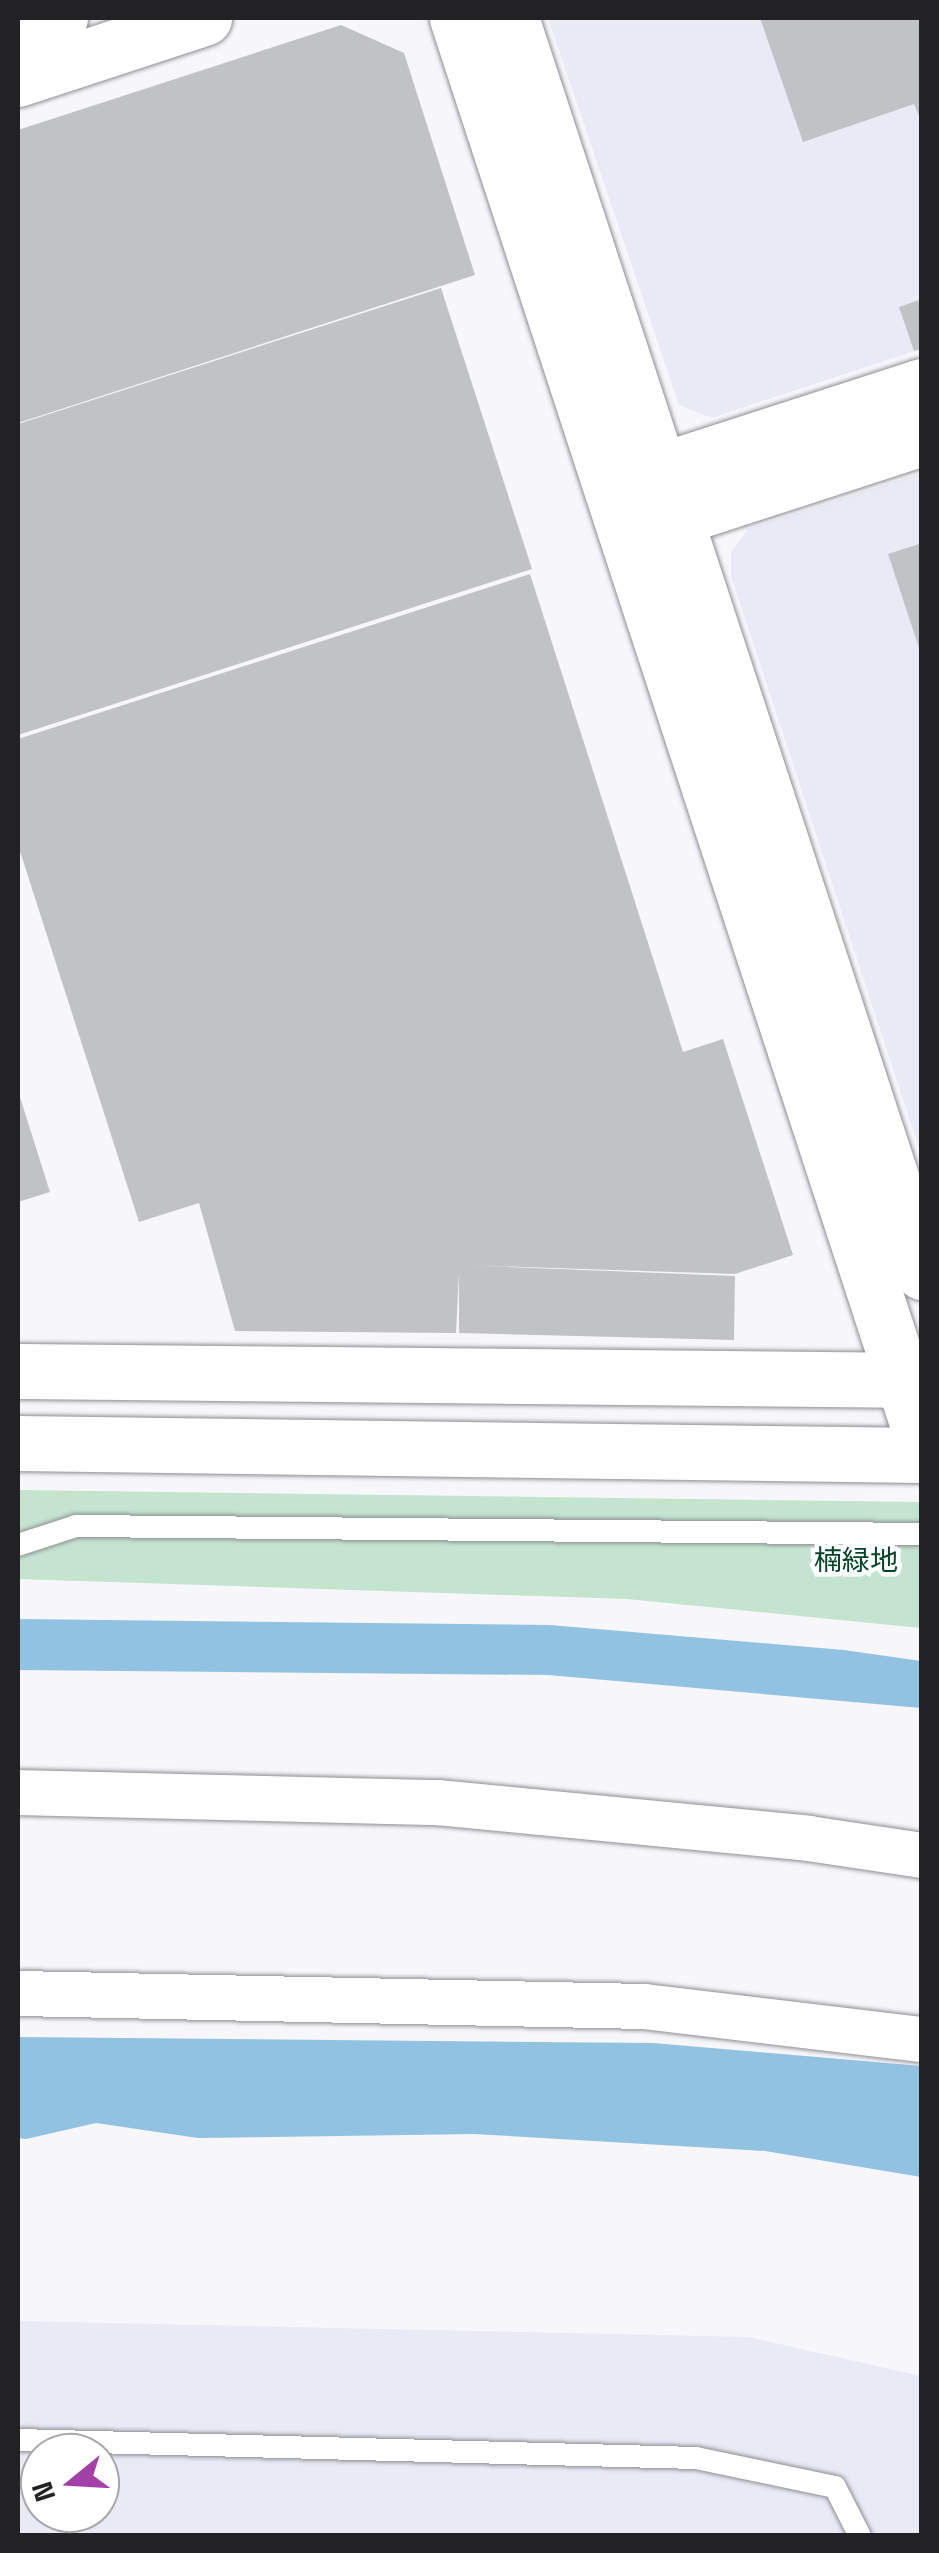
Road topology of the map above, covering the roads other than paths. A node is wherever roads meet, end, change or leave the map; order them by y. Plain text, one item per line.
1 (60, 18) edge
2 (204, 18) edge
3 (457, 18) edge
4 (511, 18) edge
5 (18, 32) edge
6 (18, 78) edge
7 (922, 386) edge
8 (922, 438) edge
9 (645, 502) junction
10 (922, 1272) edge
11 (18, 1371) edge
12 (912, 1380) edge
13 (922, 1438) edge
14 (18, 1443) edge
15 (922, 1454) edge
16 (922, 1534) edge
17 (18, 1544) edge
18 (18, 1792) edge
19 (922, 1856) edge
20 (18, 1992) edge
21 (922, 2039) edge
22 (18, 2440) edge
23 (860, 2536) edge

1 - 5 street
2 - 6 street
3 - 9 street
4 - 9 street
7 - 9 street
8 - 9 street
9 - 10 street
9 - 12 street
11 - 12 street
12 - 13 street
14 - 15 street
16 - 17 lane
18 - 19 street
20 - 21 street
22 - 23 lane

